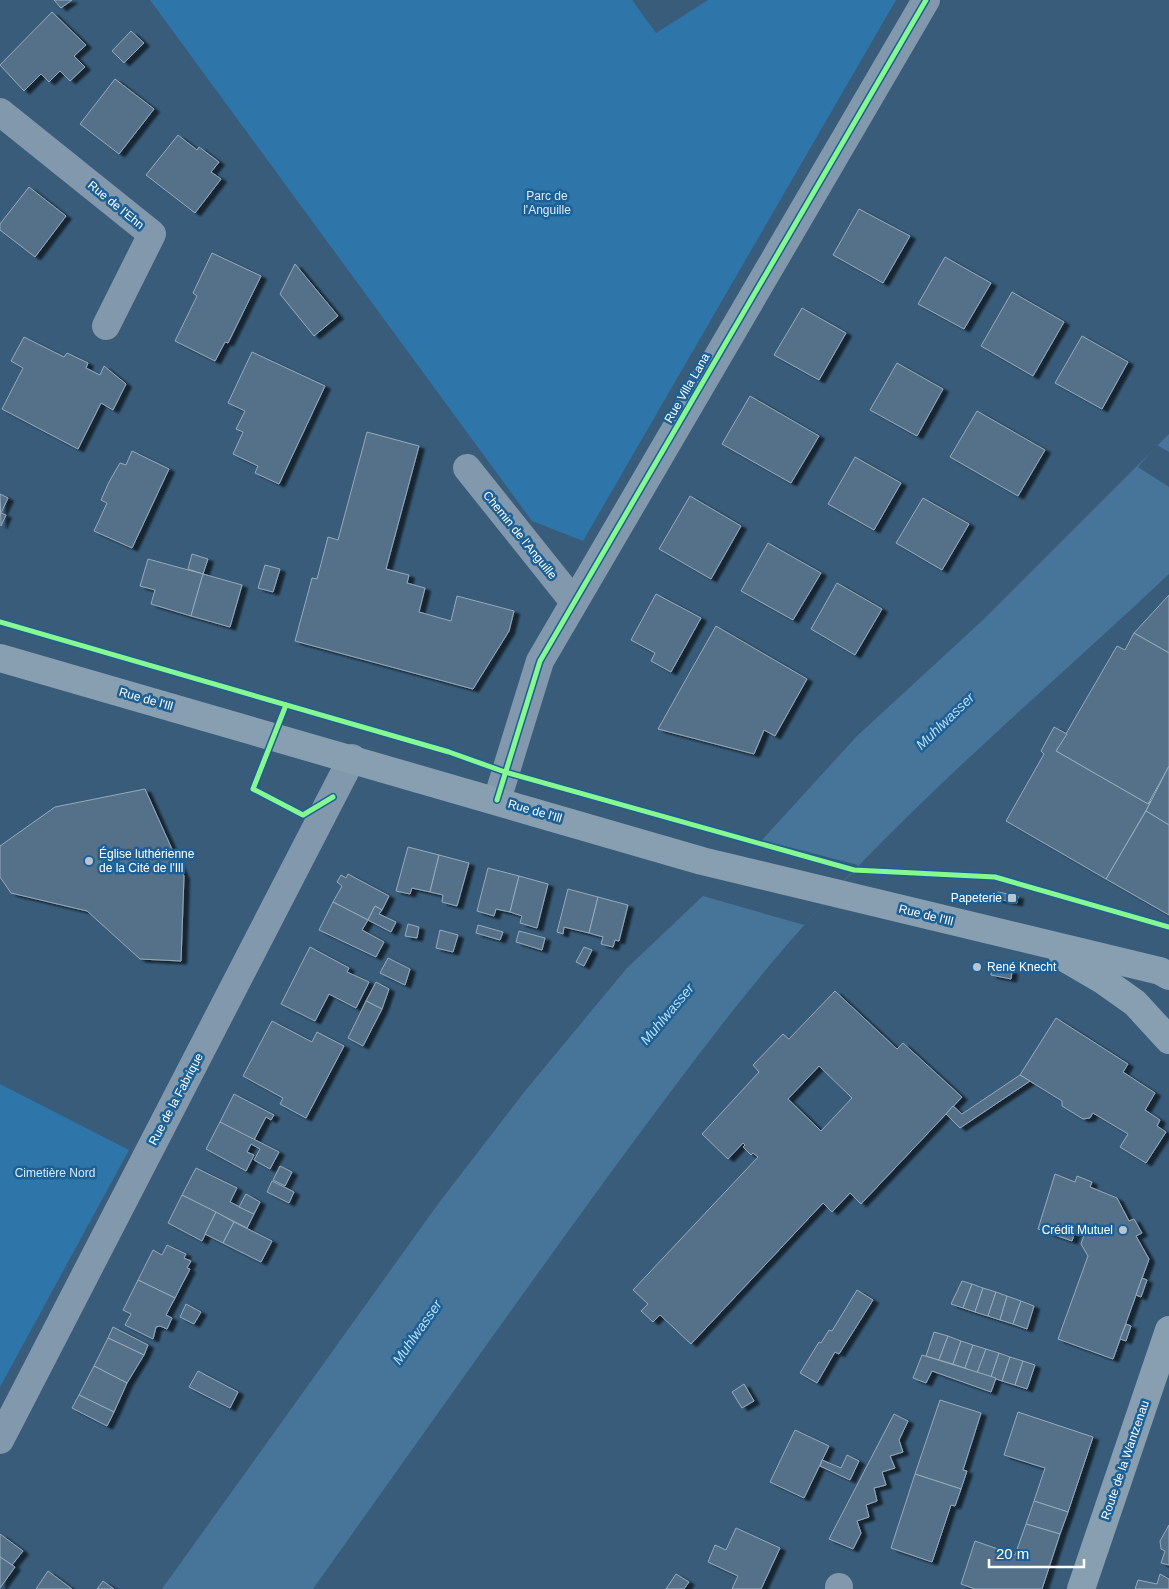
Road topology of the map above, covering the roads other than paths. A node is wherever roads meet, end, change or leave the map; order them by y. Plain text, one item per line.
1 (926, 0) edge
2 (0, 112) edge
3 (106, 326) dead end
4 (466, 468) dead end
5 (574, 602) junction
6 (0, 658) edge
7 (352, 758) junction
8 (497, 800) junction
9 (1016, 936) junction
10 (1166, 973) edge
11 (1169, 1040) edge
12 (1169, 1330) edge
13 (0, 1440) edge
14 (1081, 1589) edge

1 - 5 street, Rue Villa Lana
2 - 3 street, Rue de l'Ehn
4 - 5 street, Chemin de l'Anguille
5 - 8 street, Rue Villa Lana
6 - 7 main road, Rue de l'Ill
7 - 8 main road, Rue de l'Ill
7 - 13 street, Rue de la Fabrique
8 - 9 main road, Rue de l'Ill
9 - 10 main road, Rue de l'Ill
9 - 11 main road, Rue de l'Ill
12 - 14 main road, Route de la Wantzenau

